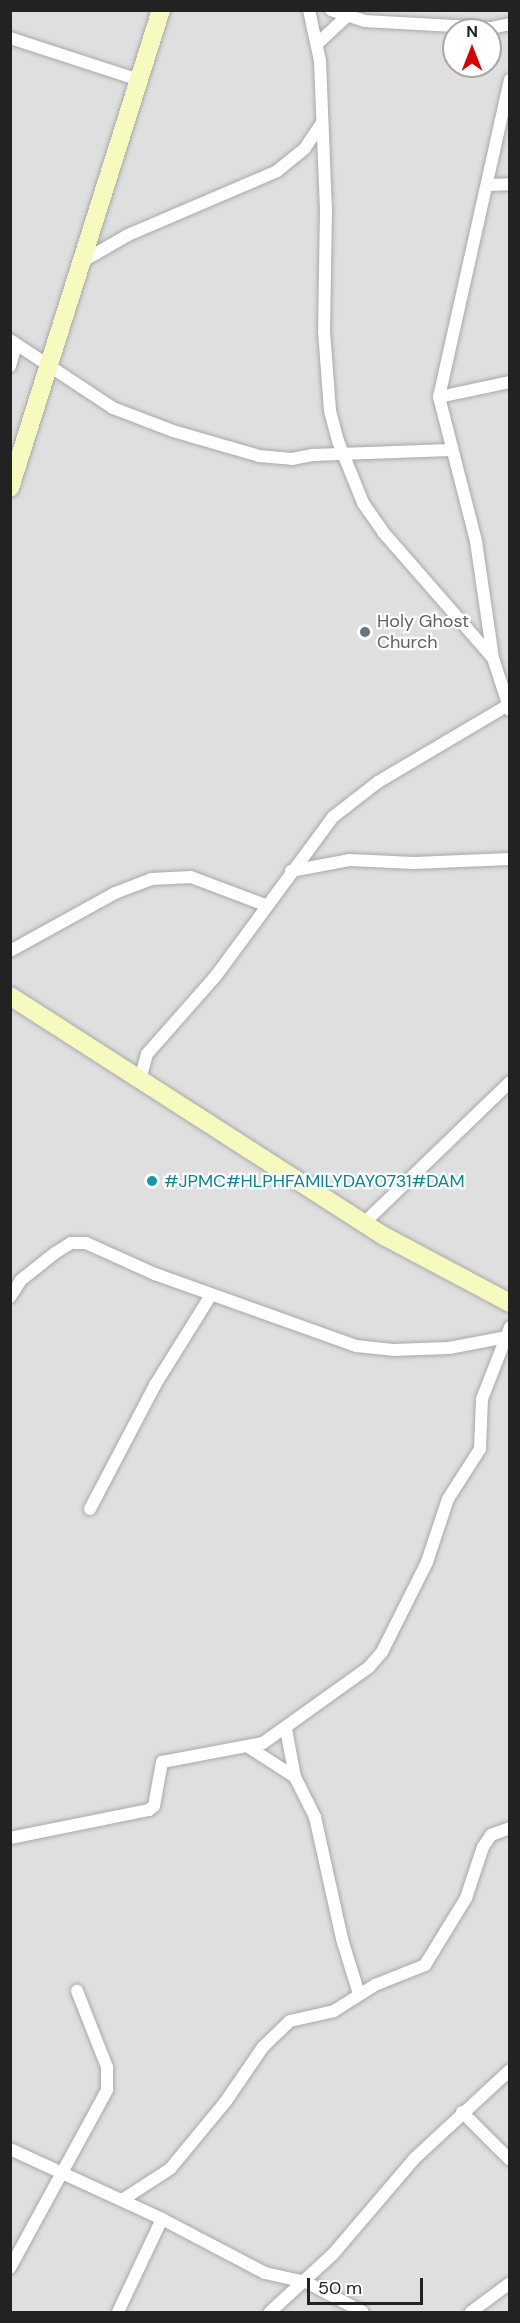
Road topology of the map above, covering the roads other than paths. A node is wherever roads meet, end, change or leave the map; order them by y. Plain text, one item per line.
1 (161, 10) edge
2 (309, 10) edge
3 (331, 10) edge
4 (345, 18) junction
5 (510, 24) edge
6 (10, 38) edge
7 (318, 43) junction
8 (139, 80) junction
9 (510, 80) edge
10 (322, 123) junction
11 (510, 184) edge
12 (487, 185) junction
13 (83, 261) junction
14 (13, 348) edge
15 (51, 364) junction
16 (10, 366) edge
17 (510, 382) edge
18 (439, 397) junction
19 (451, 450) junction
20 (343, 456) junction
21 (10, 488) edge
22 (493, 658) junction
23 (509, 706) edge
24 (510, 859) edge
25 (291, 871) junction
26 (266, 905) junction
27 (10, 951) edge
28 (10, 996) edge
29 (140, 1080) junction
30 (510, 1082) edge
31 (364, 1223) junction
32 (211, 1295) junction
33 (10, 1297) edge
34 (510, 1303) edge
35 (508, 1332) edge
36 (90, 1509) dead end
37 (286, 1729) junction
38 (250, 1748) junction
39 (295, 1777) junction
40 (510, 1828) edge
41 (10, 1838) edge
42 (77, 1991) dead end
43 (359, 1994) junction
44 (510, 2070) edge
45 (462, 2112) junction
46 (10, 2150) edge
47 (510, 2160) edge
48 (61, 2171) junction
49 (122, 2200) junction
50 (162, 2219) junction
51 (10, 2268) edge
52 (306, 2282) junction
53 (510, 2283) edge
54 (118, 2313) edge
55 (270, 2313) edge
56 (363, 2313) edge
57 (471, 2313) edge

1 - 8 street
2 - 7 street
3 - 4 street
4 - 5 street
4 - 7 street
6 - 8 street
7 - 10 street
8 - 13 street
9 - 12 street
10 - 13 street
10 - 20 street
11 - 12 street
12 - 18 street
13 - 15 street
14 - 15 street
14 - 16 street
15 - 20 street
15 - 21 street
17 - 18 street
18 - 19 street
19 - 20 street
19 - 22 street
20 - 22 street
22 - 23 street
23 - 25 street
24 - 25 street
25 - 26 street
26 - 27 street
26 - 29 street
28 - 29 street
29 - 31 street
30 - 31 street
31 - 34 street
32 - 33 street
32 - 35 street
32 - 36 street
35 - 37 street
37 - 38 street
37 - 39 street
38 - 39 street
38 - 41 street
39 - 43 street
40 - 43 street
42 - 48 street
43 - 49 street
44 - 45 street
45 - 47 street
45 - 52 street
46 - 48 street
48 - 49 street
48 - 51 street
49 - 50 street
50 - 52 street
50 - 54 street
52 - 55 street
52 - 56 street
53 - 57 street

